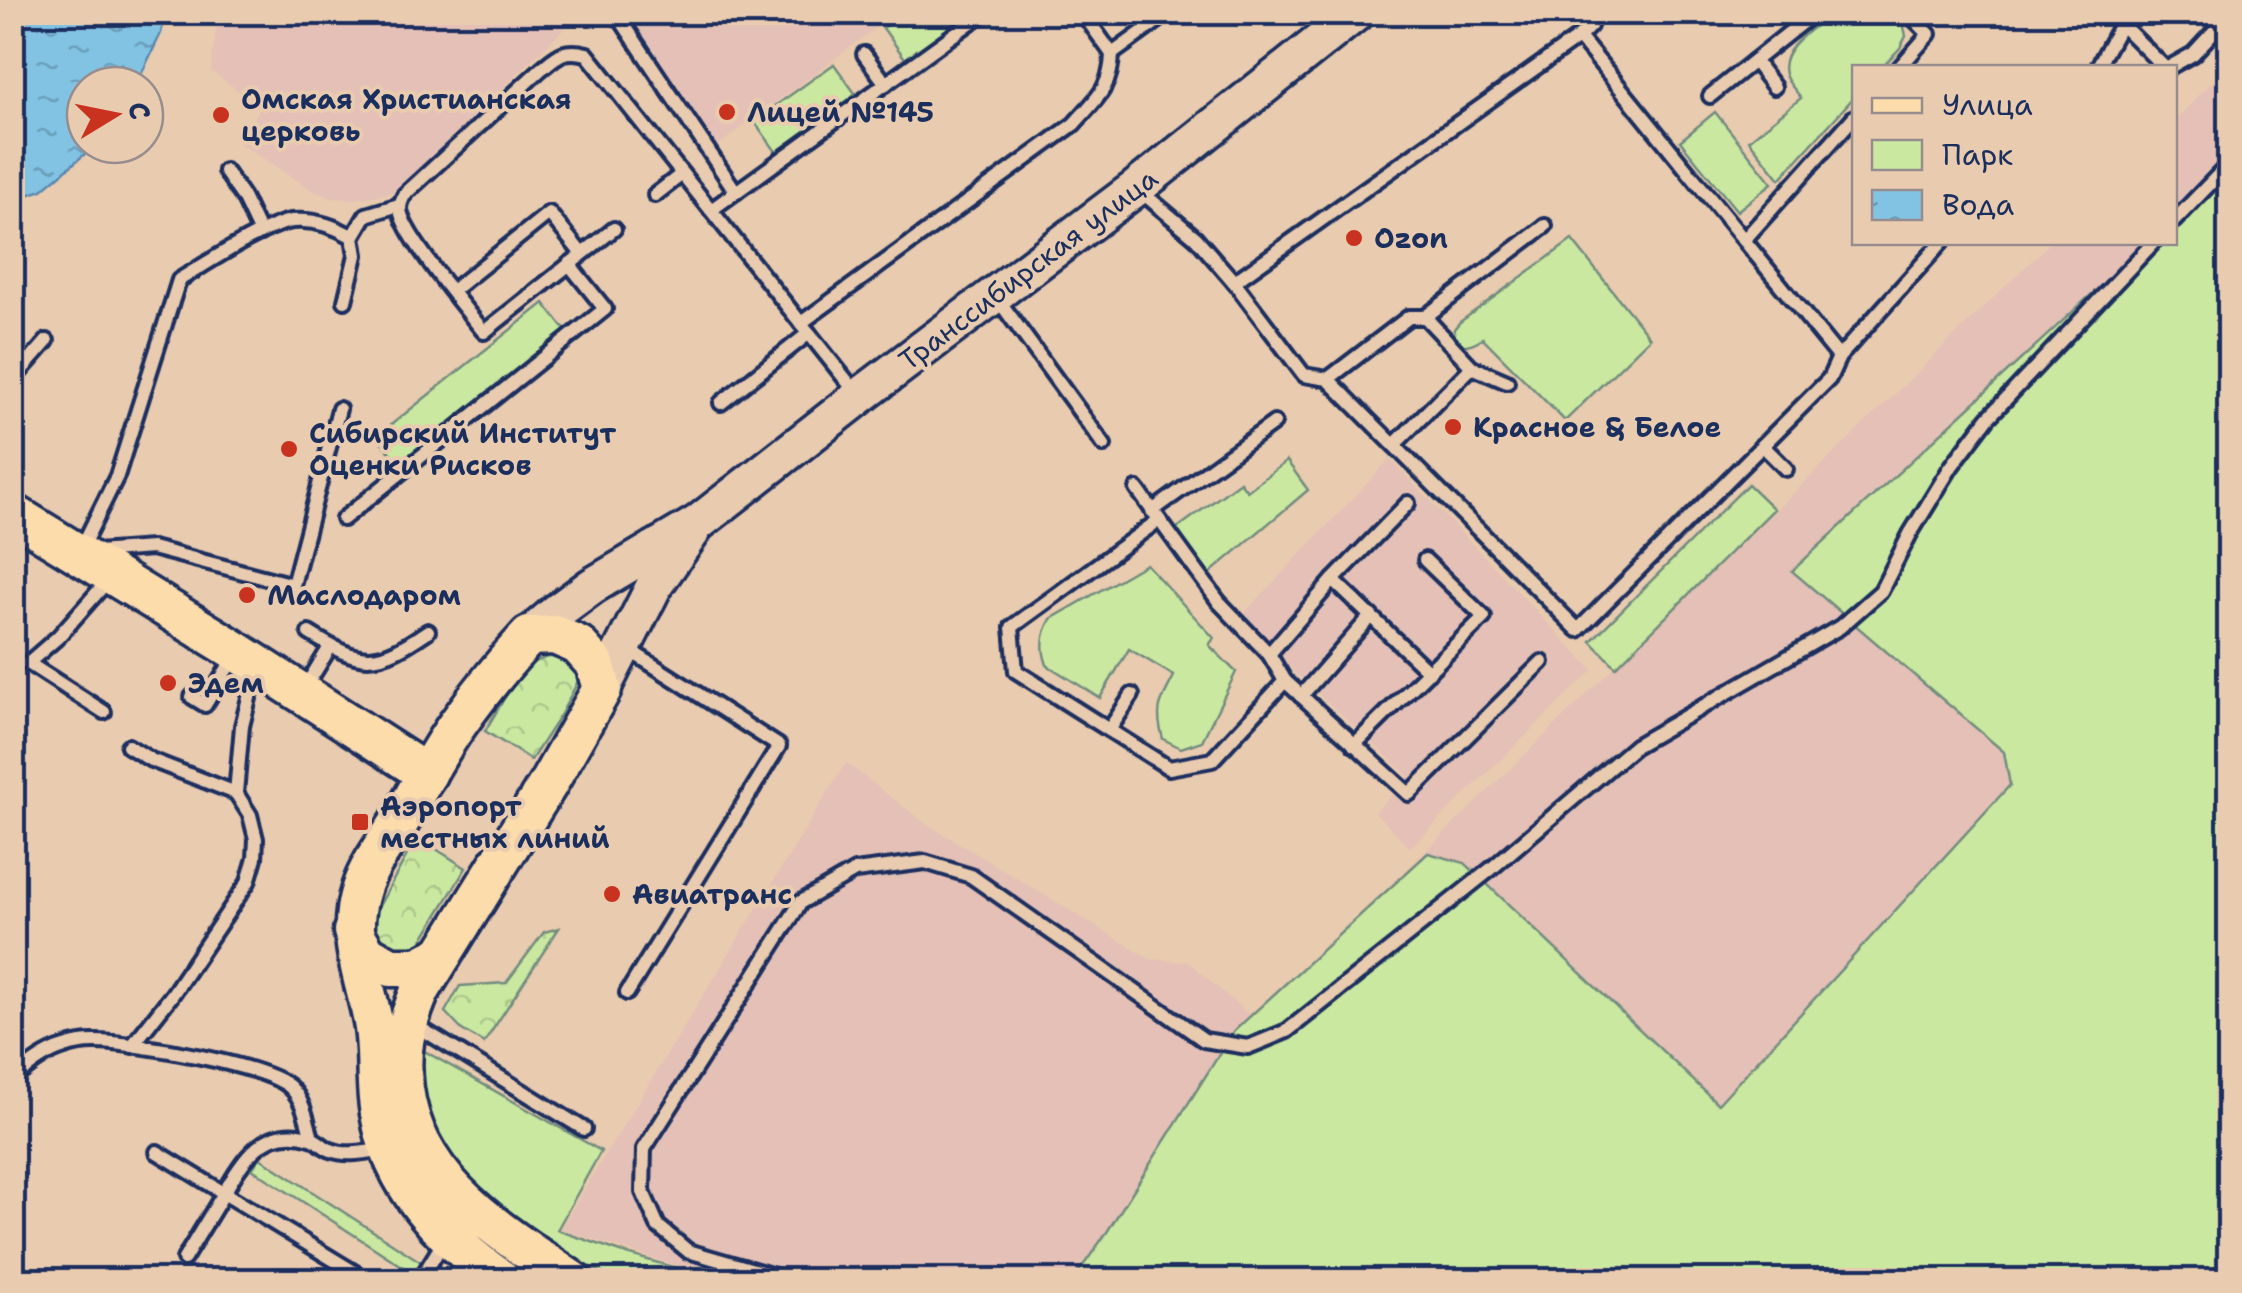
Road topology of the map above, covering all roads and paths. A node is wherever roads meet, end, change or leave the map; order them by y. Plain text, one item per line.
1 (609, 12) edge
2 (985, 12) edge
3 (1082, 12) edge
4 (1170, 12) edge
5 (1357, 12) edge
6 (1594, 12) edge
7 (1815, 12) edge
8 (1907, 12) edge
9 (2109, 12) edge
10 (2230, 14) edge
11 (2121, 24) junction
12 (1578, 38) junction
13 (864, 54) dead end
14 (1112, 54) junction
15 (1754, 61) junction
16 (1902, 65) edge
17 (2099, 65) edge
18 (2164, 65) edge
19 (2173, 65) edge
20 (886, 84) junction
21 (1774, 87) dead end
22 (1710, 96) dead end
23 (1852, 119) edge
24 (2230, 162) edge
25 (226, 170) dead end
26 (682, 174) junction
27 (1136, 188) junction
28 (736, 192) junction
29 (655, 196) dead end
30 (400, 206) junction
31 (711, 210) junction
32 (2177, 218) edge
33 (1545, 226) dead end
34 (614, 228) dead end
35 (260, 233) junction
36 (353, 237) junction
37 (1744, 240) junction
38 (1939, 245) edge
39 (2151, 245) edge
40 (582, 254) junction
41 (569, 264) junction
42 (1234, 282) junction
43 (452, 291) junction
44 (994, 295) junction
45 (345, 301) dead end
46 (1425, 317) junction
47 (805, 328) junction
48 (47, 342) dead end
49 (1839, 357) junction
50 (1472, 367) junction
51 (1328, 379) junction
52 (12, 380) edge
53 (1507, 382) dead end
54 (860, 396) junction
55 (721, 403) dead end
56 (339, 410) dead end
57 (1274, 423) dead end
58 (1104, 445) dead end
59 (1394, 445) junction
60 (1762, 445) junction
61 (1786, 469) dead end
62 (1136, 490) dead end
63 (1408, 503) dead end
64 (12, 512) edge
65 (1156, 516) junction
66 (343, 519) dead end
67 (698, 523) junction
68 (79, 554) junction
69 (1425, 560) dead end
70 (113, 575) junction
71 (1333, 580) junction
72 (1371, 616) junction
73 (428, 631) dead end
74 (309, 634) dead end
75 (529, 636) junction
76 (622, 645) junction
77 (330, 646) junction
78 (1269, 654) junction
79 (251, 661) junction
80 (1542, 662) dead end
81 (1429, 672) junction
82 (1285, 681) junction
83 (602, 689) junction
84 (302, 693) junction
85 (1132, 694) dead end
86 (1301, 696) junction
87 (192, 697) dead end
88 (104, 712) dead end
89 (1109, 730) junction
90 (1354, 744) junction
91 (128, 746) dead end
92 (428, 774) junction
93 (236, 793) junction
94 (353, 931) junction
95 (442, 955) junction
96 (626, 993) dead end
97 (408, 1020) junction
98 (132, 1046) junction
99 (12, 1080) edge
100 (584, 1129) dead end
101 (312, 1138) junction
102 (388, 1148) junction
103 (157, 1152) dead end
104 (224, 1193) junction
105 (447, 1236) junction
106 (184, 1258) dead end
107 (367, 1280) edge
108 (420, 1280) edge
109 (502, 1280) edge
110 (571, 1280) edge
111 (788, 1280) edge

1 - 28 lane
2 - 20 lane
3 - 14 lane
4 - 14 lane
5 - 27 main road, Транссибирская улица
6 - 12 lane
7 - 15 lane
8 - 16 lane
9 - 11 lane
10 - 19 lane
11 - 17 lane
11 - 18 lane
12 - 37 lane
12 - 42 lane
13 - 20 lane
14 - 47 lane
15 - 21 lane
15 - 22 lane
20 - 28 lane
23 - 37 lane
24 - 32 lane
25 - 35 lane
26 - 29 lane
26 - 30 lane
26 - 31 lane
27 - 42 lane
27 - 44 main road, Транссибирская улица
28 - 31 lane
30 - 36 lane
30 - 43 lane
31 - 47 lane
33 - 46 lane
34 - 40 lane
35 - 36 lane
35 - 68 lane
36 - 45 lane
37 - 49 lane
38 - 49 lane
39 - 111 lane
40 - 41 lane
40 - 43 lane
41 - 43 lane
41 - 66 lane
42 - 51 lane
44 - 54 main road, Транссибирская улица
44 - 58 lane
46 - 50 lane
46 - 51 lane
47 - 54 lane
47 - 55 lane
48 - 52 lane
49 - 60 lane
50 - 53 lane
50 - 59 lane
51 - 59 lane
54 - 67 main road, Транссибирская улица
56 - 68 lane
57 - 65 lane
59 - 60 lane
60 - 61 lane
62 - 65 lane
63 - 71 lane
64 - 68 main road
65 - 78 lane
65 - 89 lane
67 - 75 main road
67 - 76 main road
68 - 70 main road
69 - 81 lane
70 - 79 main road
70 - 88 lane
71 - 72 lane
71 - 78 lane
72 - 81 lane
72 - 86 lane
73 - 77 lane
74 - 77 lane
75 - 83 main road
75 - 92 main road
76 - 83 main road
76 - 96 lane
77 - 84 lane
78 - 82 lane
79 - 84 main road
79 - 87 lane
79 - 93 lane
80 - 90 lane
81 - 90 lane
82 - 86 lane
82 - 89 lane
83 - 95 main road
84 - 92 main road
85 - 89 lane
86 - 90 lane
91 - 93 lane
92 - 94 main road
93 - 98 lane
94 - 95 main road
94 - 102 main road
95 - 97 main road
97 - 100 lane
97 - 110 main road
98 - 99 lane
98 - 101 lane
101 - 102 lane
101 - 104 lane
102 - 105 main road
103 - 104 lane
104 - 106 lane
104 - 107 lane
105 - 108 lane
105 - 109 main road

